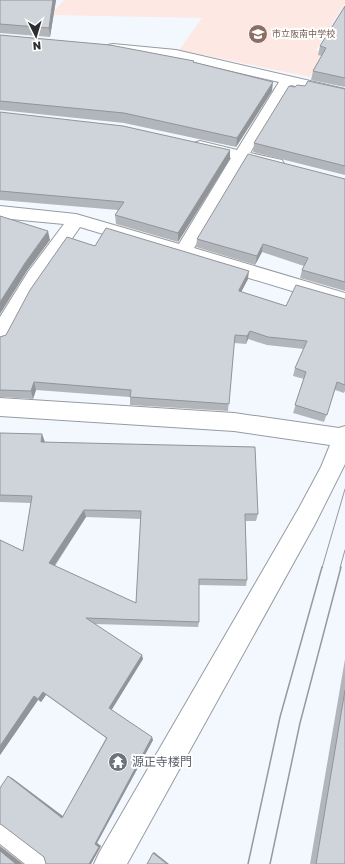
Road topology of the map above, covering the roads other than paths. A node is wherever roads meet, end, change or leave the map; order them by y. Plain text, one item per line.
1 (99, 47) edge
2 (286, 80) junction
3 (345, 93) edge
4 (186, 143) edge
5 (241, 155) junction
6 (293, 169) edge
7 (0, 212) edge
8 (76, 220) junction
9 (183, 251) junction
10 (345, 300) edge
11 (0, 337) edge
12 (0, 407) edge
13 (344, 437) edge
14 (338, 472) edge
15 (0, 832) edge
16 (40, 864) edge
17 (110, 864) edge

1 - 2 street
2 - 3 street
2 - 5 street
4 - 5 street
5 - 6 street
5 - 9 street
7 - 8 street
8 - 9 street
8 - 11 street
9 - 10 street
12 - 13 street
13 - 14 street
14 - 17 street
15 - 16 lane

